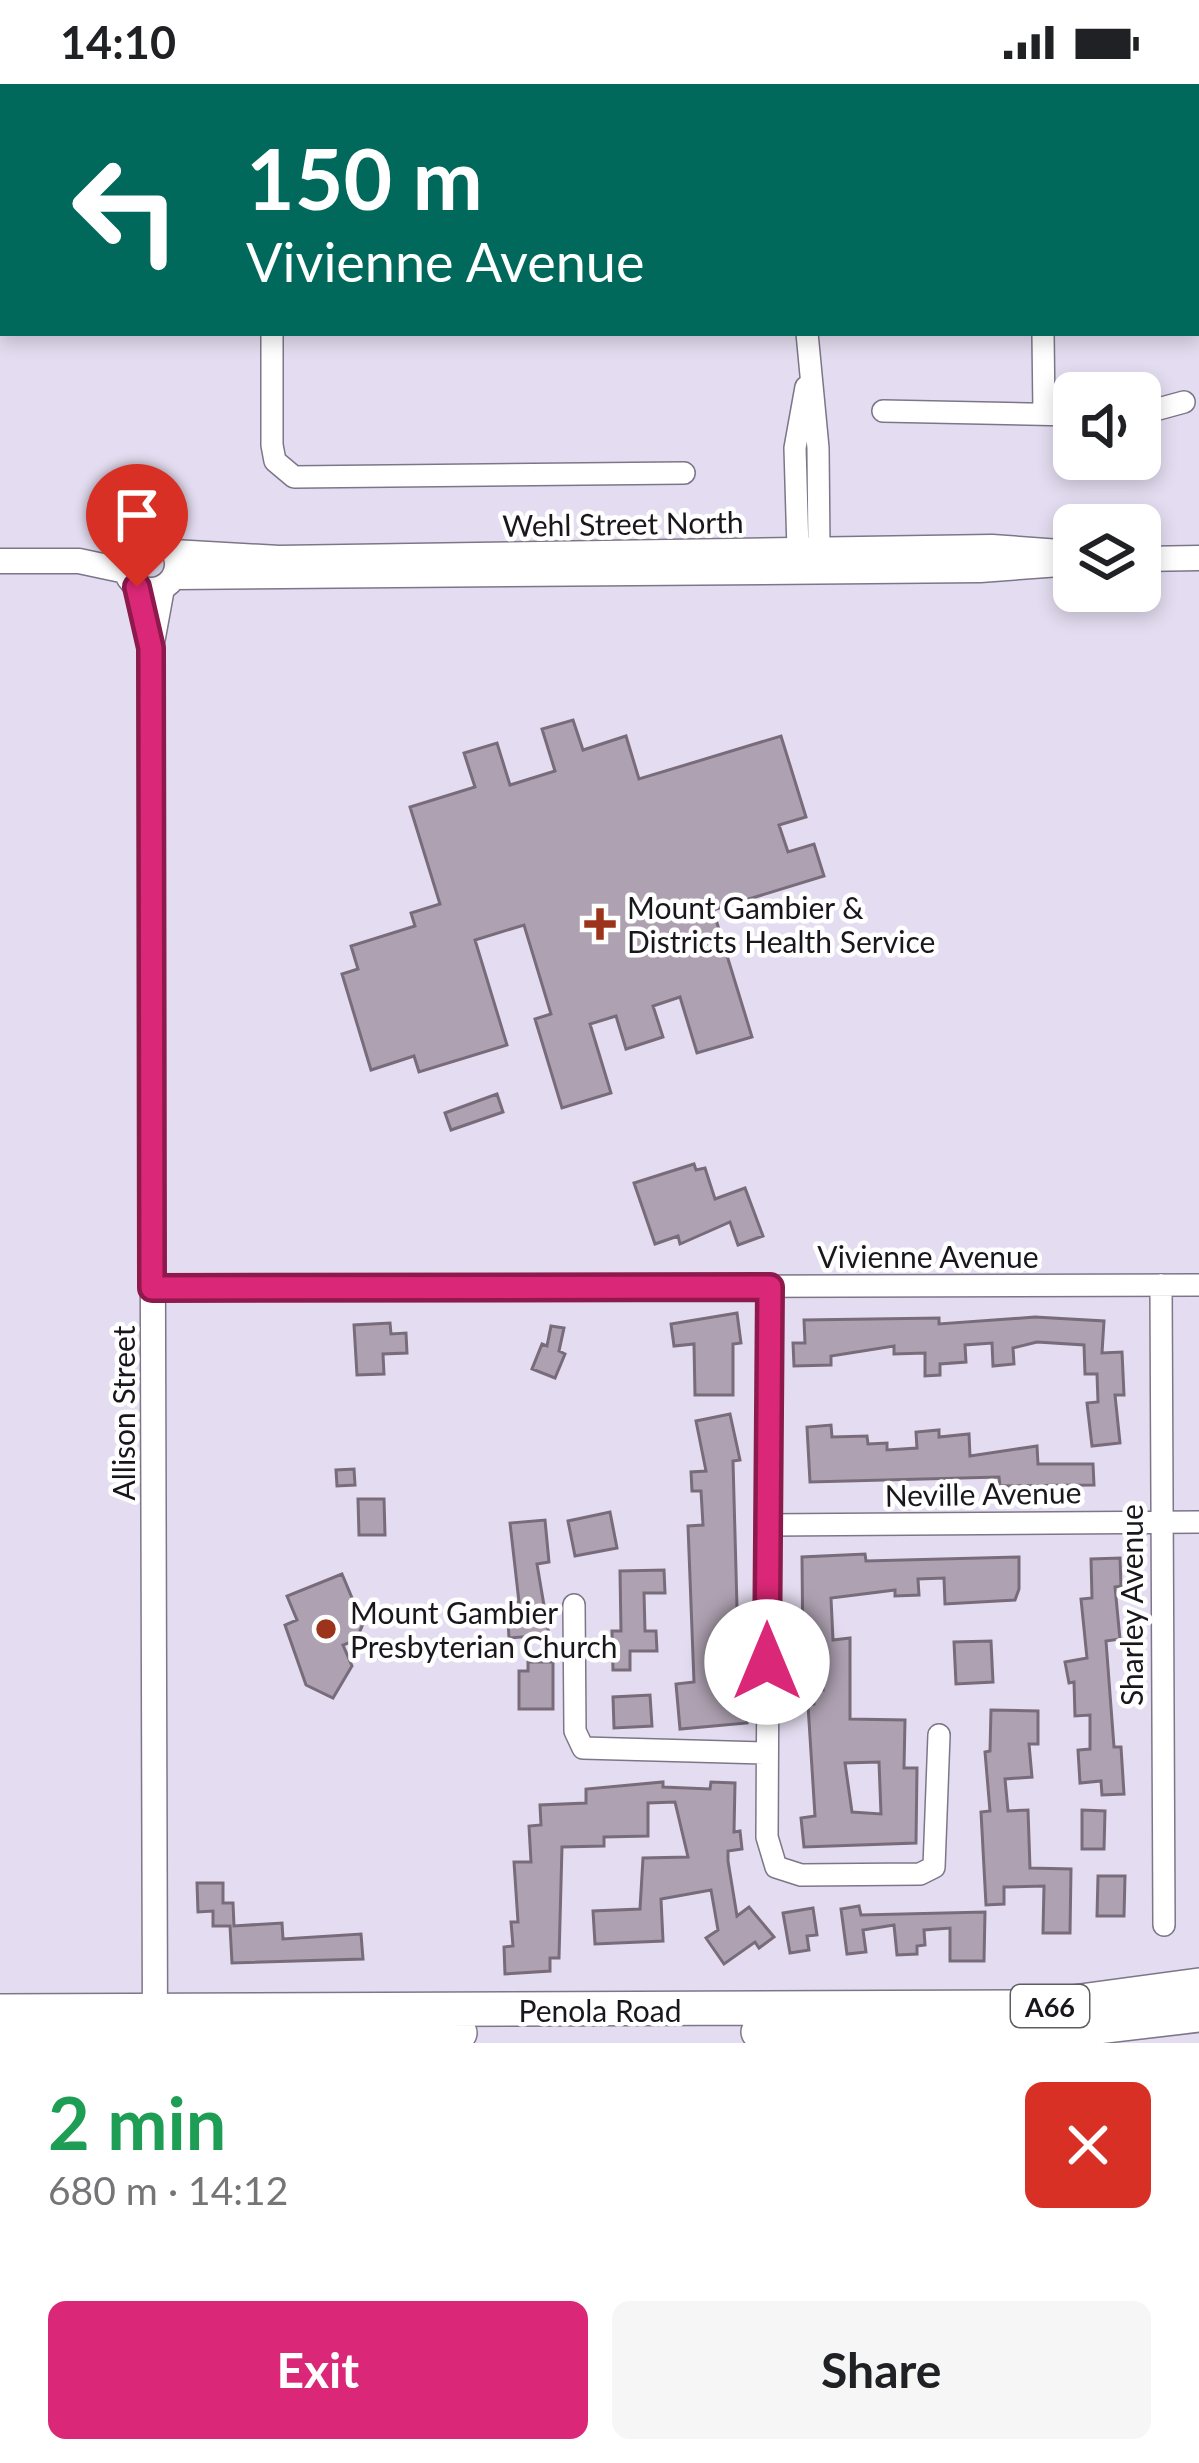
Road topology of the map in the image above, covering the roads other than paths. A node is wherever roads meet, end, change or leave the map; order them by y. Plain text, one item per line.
1 (272, 336) edge
2 (807, 336) edge
3 (1043, 336) edge
4 (1184, 402) dead end
5 (1161, 408) edge
6 (883, 410) dead end
7 (1044, 414) junction
8 (1053, 414) edge
9 (684, 472) dead end
10 (1053, 552) edge
11 (808, 557) junction
12 (1199, 558) edge
13 (1161, 559) edge
14 (0, 561) edge
15 (1053, 563) edge
16 (150, 570) junction
17 (1162, 1285) junction
18 (1199, 1285) edge
19 (770, 1287) junction
20 (152, 1288) junction
21 (1160, 1521) junction
22 (1199, 1522) edge
23 (767, 1525) junction
24 (574, 1605) dead end
25 (939, 1735) dead end
26 (767, 1753) junction
27 (1164, 1925) dead end
28 (1199, 1984) edge
29 (0, 2011) edge
30 (1199, 2015) edge
31 (154, 2021) junction
32 (616, 2021) junction
33 (0, 2035) edge

1 - 9 street
2 - 11 street
3 - 7 street
4 - 5 street
6 - 7 street
7 - 8 street
10 - 11 street, Wehl Street North
11 - 15 street, Wehl Street North
11 - 16 street, Wehl Street North
12 - 13 street
14 - 16 street, Wehl Street North
16 - 20 street, Allison Street
17 - 18 street, Vivienne Avenue
17 - 19 street, Vivienne Avenue
17 - 21 street, Sharley Avenue
19 - 20 street, Vivienne Avenue
19 - 23 street
20 - 31 street, Allison Street
21 - 22 street, Neville Avenue
21 - 23 street, Neville Avenue
21 - 27 street, Sharley Avenue
23 - 26 street
24 - 26 street
25 - 26 street
28 - 32 highway, Penola Road / A66
29 - 31 highway, Penola Road / A66
30 - 32 highway, Penola Road / A66
31 - 32 highway, Penola Road / A66
31 - 33 highway, Penola Road / A66

